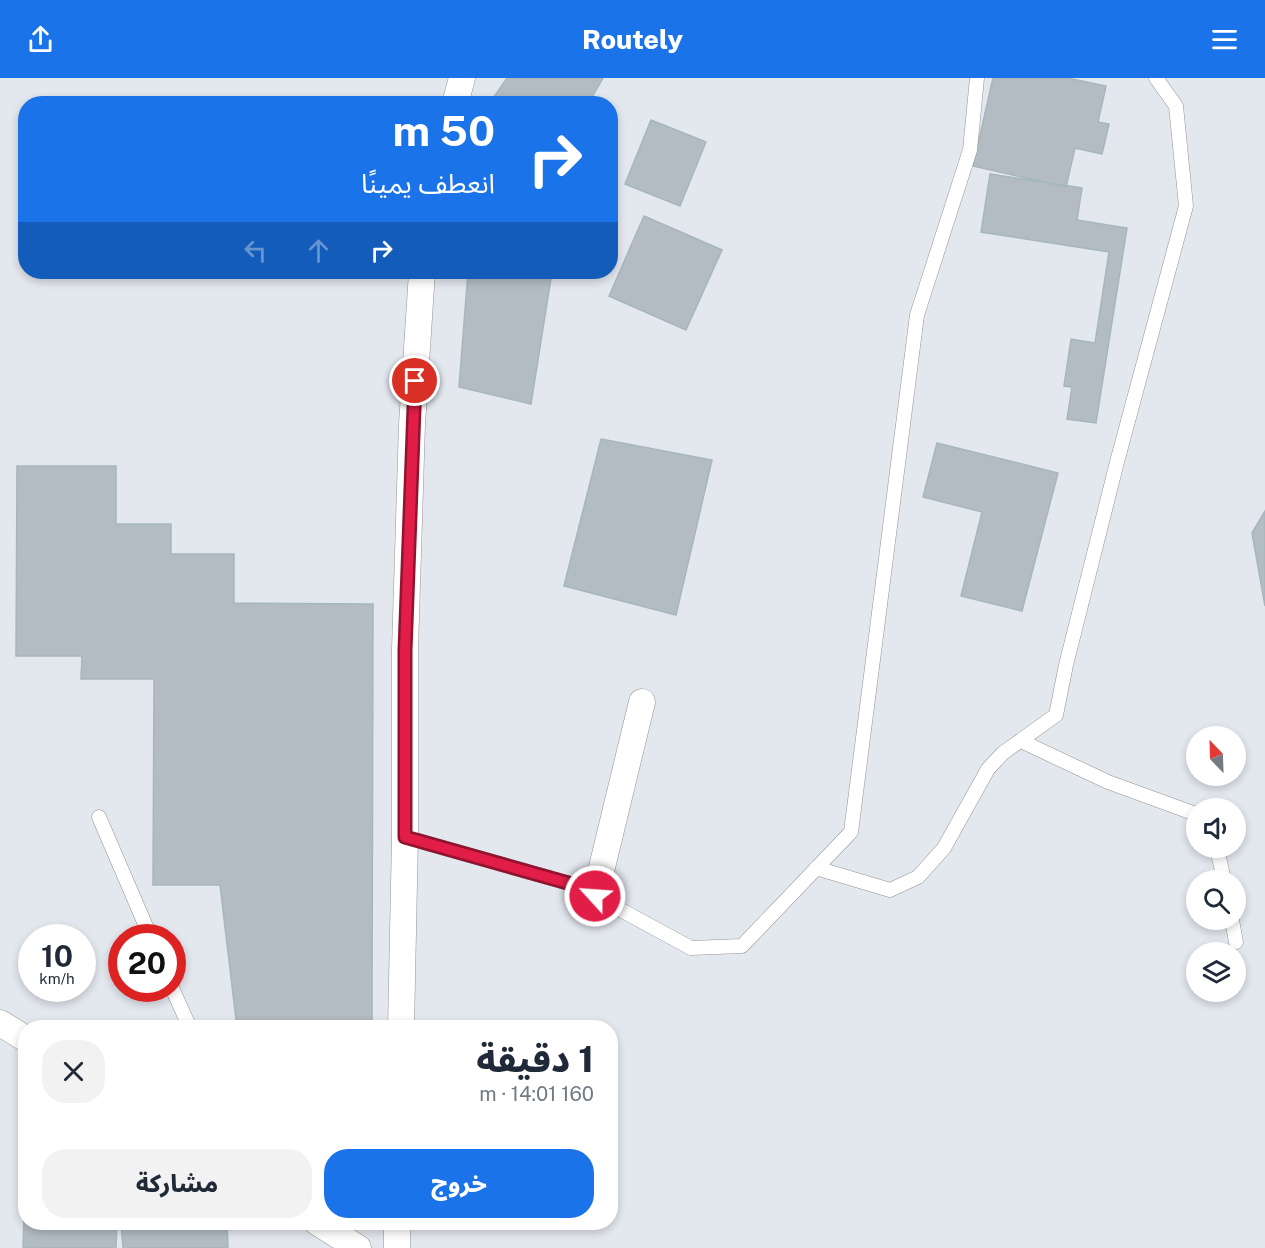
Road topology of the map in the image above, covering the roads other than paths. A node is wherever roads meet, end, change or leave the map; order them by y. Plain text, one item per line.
1 (462, 78) edge
2 (977, 78) edge
3 (1156, 78) edge
4 (457, 96) edge
5 (422, 279) edge
6 (642, 702) dead end
7 (1021, 741) junction
8 (1186, 810) edge
9 (99, 817) dead end
10 (405, 837) junction
11 (816, 868) junction
12 (595, 896) junction
13 (145, 924) edge
14 (1234, 930) edge
15 (1236, 942) dead end
16 (178, 1002) edge
17 (186, 1020) edge
18 (401, 1020) edge
19 (0, 1023) edge
20 (18, 1034) edge
21 (330, 1230) edge
22 (397, 1230) edge
23 (358, 1248) edge
24 (397, 1248) edge

1 - 4 street
2 - 11 lane
3 - 7 lane
5 - 10 street
6 - 12 street
7 - 8 lane
7 - 11 lane
9 - 13 lane
10 - 12 lane
10 - 18 street
11 - 12 lane
14 - 15 lane
16 - 17 lane
19 - 20 street
21 - 23 street
22 - 24 street

